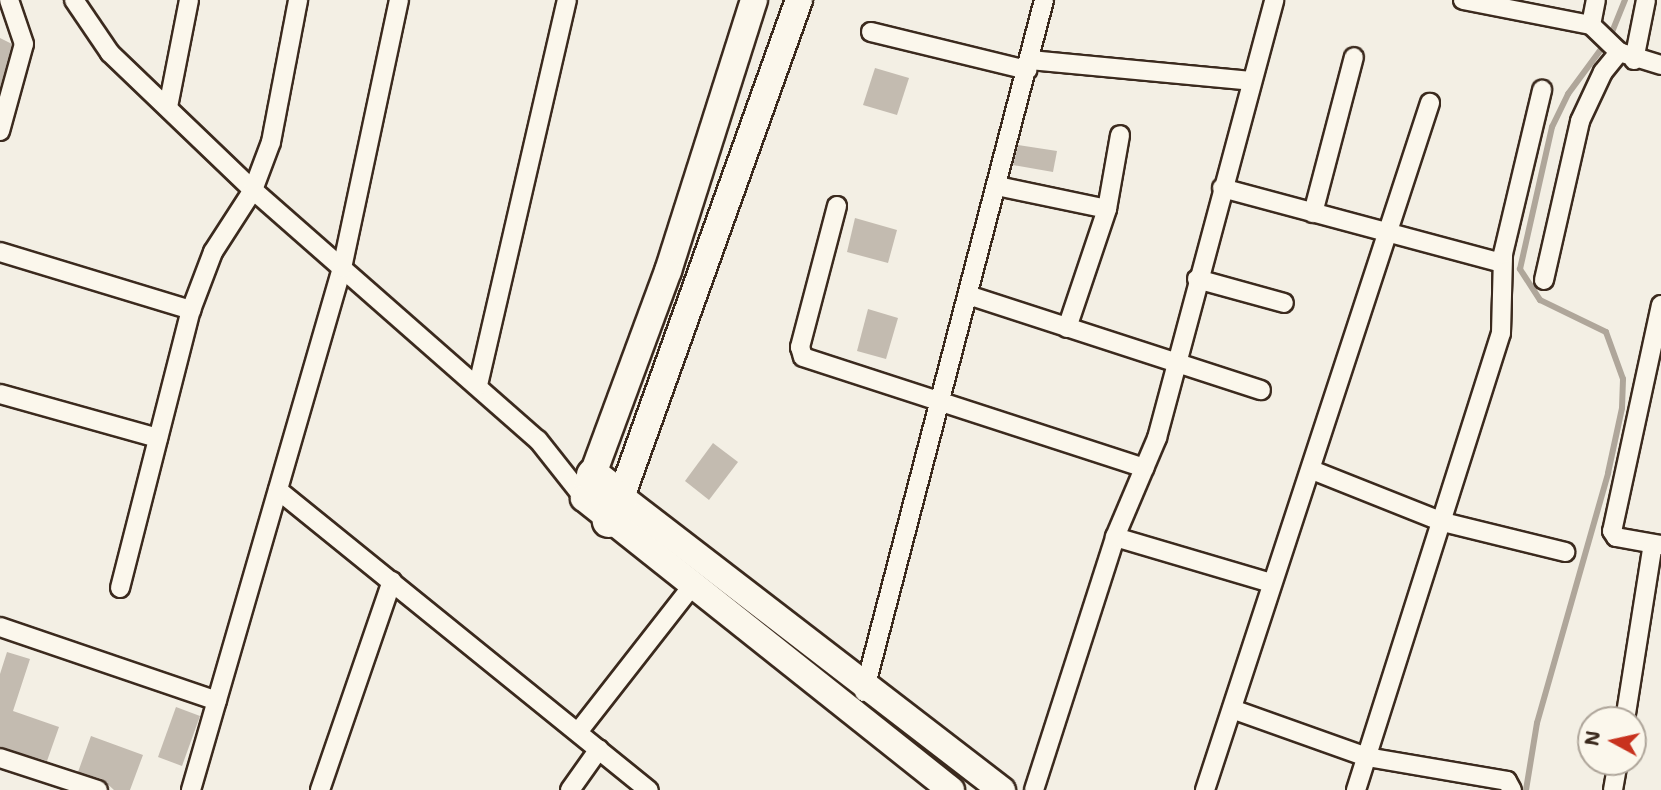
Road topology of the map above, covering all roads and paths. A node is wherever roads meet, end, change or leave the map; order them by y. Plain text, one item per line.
1 (9, 0) edge
2 (189, 0) edge
3 (298, 0) edge
4 (399, 0) edge
5 (567, 0) edge
6 (754, 0) edge
7 (799, 0) edge
8 (1044, 0) edge
9 (1274, 0) edge
10 (1463, 0) edge
11 (1596, 0) edge
12 (1646, 0) edge
13 (79, 3) edge
14 (1516, 5) edge
15 (1595, 29) junction
16 (871, 32) dead end
17 (1622, 53) junction
18 (1354, 57) dead end
19 (1028, 65) junction
20 (1661, 65) edge
21 (1251, 81) junction
22 (1542, 90) dead end
23 (1430, 103) dead end
24 (168, 107) junction
25 (0, 131) edge
26 (1120, 135) dead end
27 (997, 186) junction
28 (1222, 188) junction
29 (253, 190) junction
30 (837, 206) dead end
31 (1107, 209) junction
32 (1313, 213) junction
33 (1390, 233) junction
34 (0, 252) edge
35 (1501, 263) junction
36 (342, 268) junction
37 (1197, 279) junction
38 (1544, 280) dead end
39 (968, 295) junction
40 (1283, 303) dead end
41 (1661, 305) edge
42 (191, 310) junction
43 (1068, 328) junction
44 (1175, 362) junction
45 (478, 385) junction
46 (1261, 390) dead end
47 (0, 394) edge
48 (940, 405) junction
49 (158, 438) junction
50 (1144, 468) junction
51 (1312, 470) junction
52 (588, 486) junction
53 (278, 490) junction
54 (615, 509) junction
55 (1443, 522) junction
56 (1115, 537) junction
57 (1657, 545) edge
58 (1565, 552) dead end
59 (393, 581) junction
60 (1271, 583) junction
61 (692, 586) junction
62 (120, 588) dead end
63 (0, 627) edge
64 (867, 686) junction
65 (217, 701) junction
66 (1628, 706) edge
67 (1232, 709) junction
68 (856, 716) junction
69 (578, 732) junction
70 (599, 749) junction
71 (1367, 757) junction
72 (0, 758) edge
73 (98, 790) edge
74 (191, 790) edge
75 (320, 790) edge
76 (570, 790) edge
77 (649, 790) edge
78 (951, 790) edge
79 (1002, 790) edge
80 (1034, 790) edge
81 (1205, 790) edge
82 (1356, 790) edge
83 (1512, 790) edge

1 - 25 street
2 - 24 street
3 - 29 street
4 - 36 street
5 - 45 street
6 - 52 main road
7 - 54 main road
8 - 19 street
9 - 21 street
10 - 14 street
11 - 15 street
12 - 17 street
13 - 24 street
14 - 15 street
15 - 17 street
16 - 19 street
17 - 20 street
17 - 38 street
18 - 32 street
19 - 21 street
19 - 27 street
21 - 28 street
22 - 35 street
23 - 33 street
24 - 29 street
26 - 31 street
27 - 31 street
27 - 39 street
28 - 32 street
28 - 37 street
29 - 36 street
29 - 42 street
30 - 48 street
31 - 43 street
32 - 33 street
33 - 35 street
33 - 51 street
34 - 42 street
35 - 55 street
36 - 45 street
36 - 53 street
37 - 40 street
37 - 44 street
39 - 43 street
39 - 48 street
41 - 57 street
42 - 49 street
43 - 44 street
44 - 46 street
44 - 50 street
45 - 52 street
47 - 49 street
48 - 50 street
48 - 64 street
49 - 62 street
50 - 56 street
51 - 55 street
51 - 60 street
52 - 54 highway
53 - 59 street
53 - 65 street
54 - 61 main road
54 - 64 main road
55 - 58 street
55 - 71 street
56 - 60 street
56 - 80 street
57 - 66 street
59 - 69 street
59 - 75 street
60 - 67 street
61 - 68 main road
61 - 69 street
63 - 65 street
64 - 68 street
64 - 79 main road
65 - 74 street
67 - 71 street
67 - 81 street
68 - 78 main road
69 - 70 street
70 - 76 street
70 - 77 street
71 - 82 street
71 - 83 street
72 - 73 street

